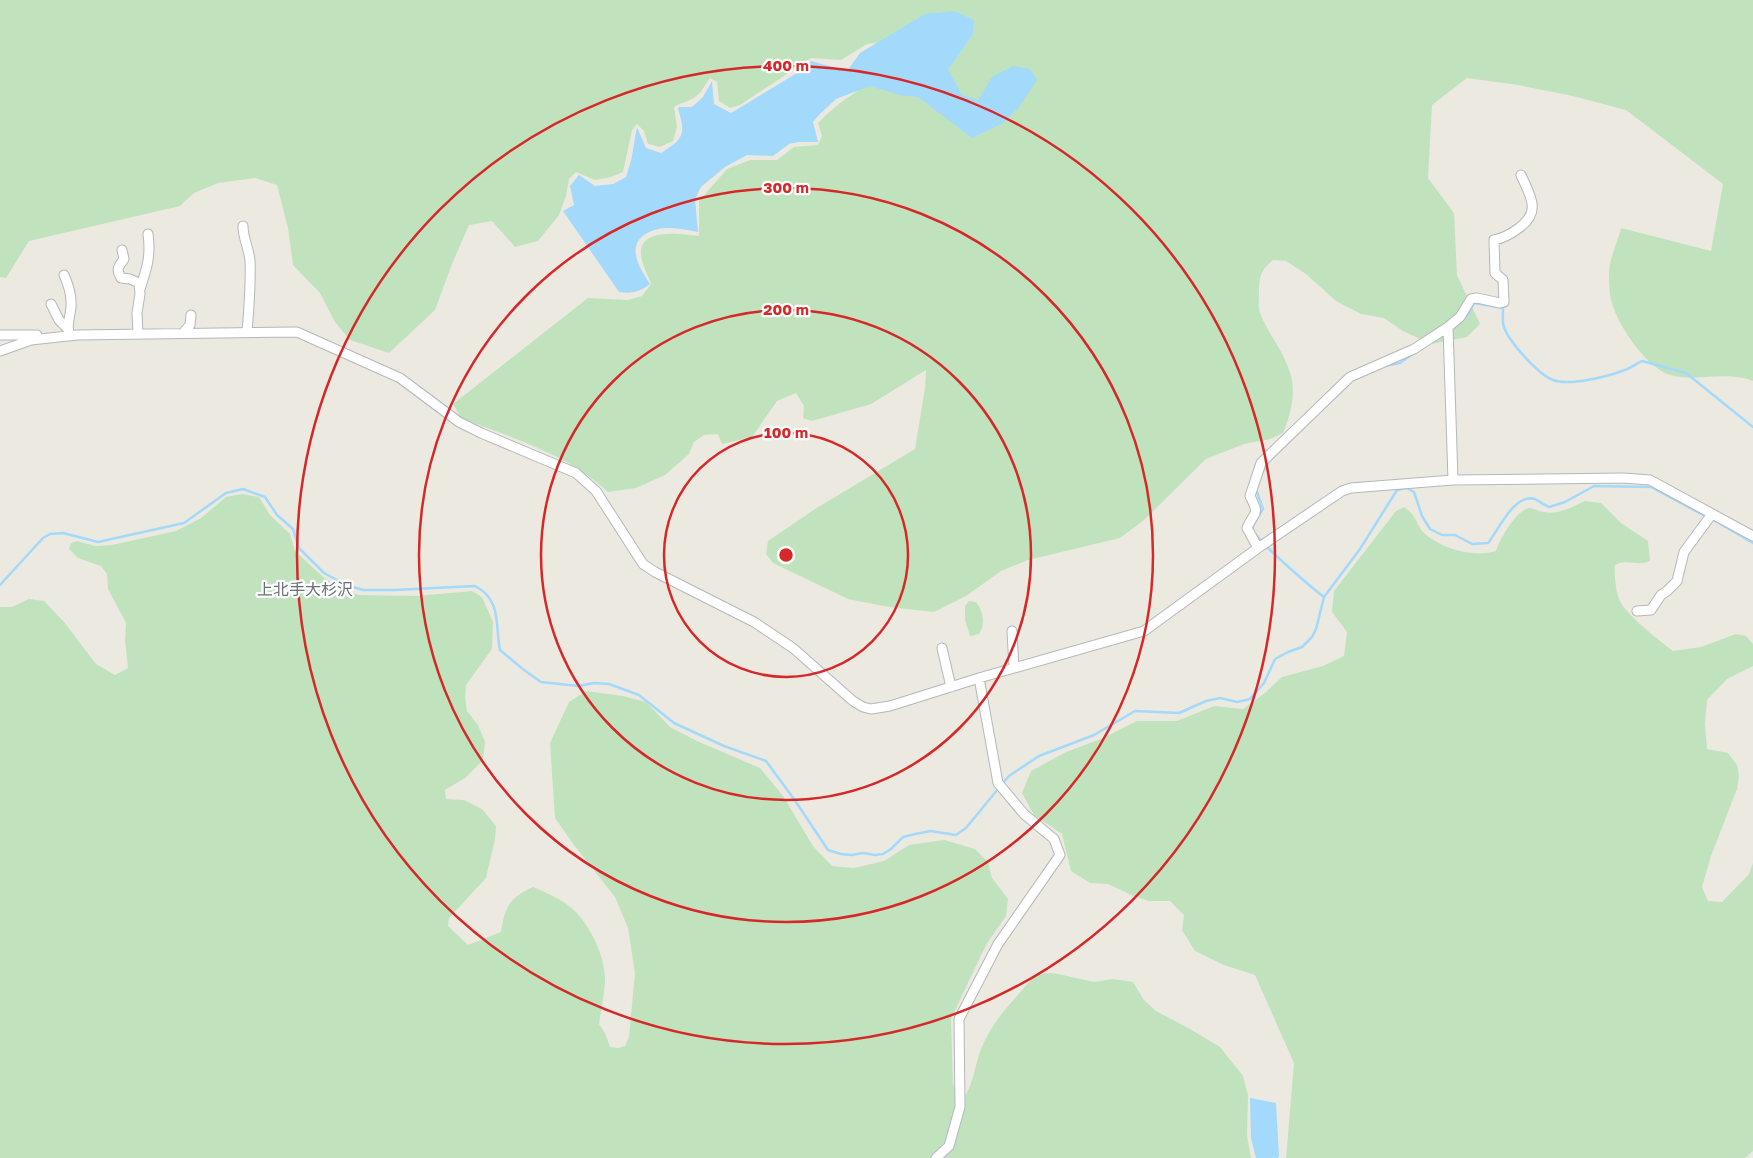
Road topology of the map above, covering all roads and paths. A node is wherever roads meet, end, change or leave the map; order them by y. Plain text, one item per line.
1 (1522, 174) dead end
2 (243, 226) dead end
3 (148, 234) dead end
4 (122, 250) dead end
5 (64, 276) dead end
6 (140, 289) junction
7 (51, 304) dead end
8 (191, 315) dead end
9 (1448, 327) junction
10 (69, 332) junction
11 (246, 332) junction
12 (183, 333) junction
13 (138, 334) junction
14 (0, 335) edge
15 (0, 351) edge
16 (1453, 480) junction
17 (1711, 517) junction
18 (1753, 536) edge
19 (1258, 548) junction
20 (1637, 611) dead end
21 (1012, 631) dead end
22 (942, 648) dead end
23 (1014, 668) junction
24 (980, 678) junction
25 (951, 687) junction
26 (936, 1158) edge

1 - 9 street
2 - 11 street
3 - 6 street
4 - 6 street
5 - 10 street
6 - 13 street
7 - 10 street
8 - 12 street
9 - 16 street
9 - 19 street
10 - 13 street
10 - 14 street
10 - 15 street
11 - 12 street
11 - 25 street
12 - 13 street
16 - 17 street
16 - 19 street
17 - 18 street
17 - 20 street
19 - 23 street
21 - 23 street
22 - 25 street
23 - 24 street
24 - 25 street
24 - 26 street

